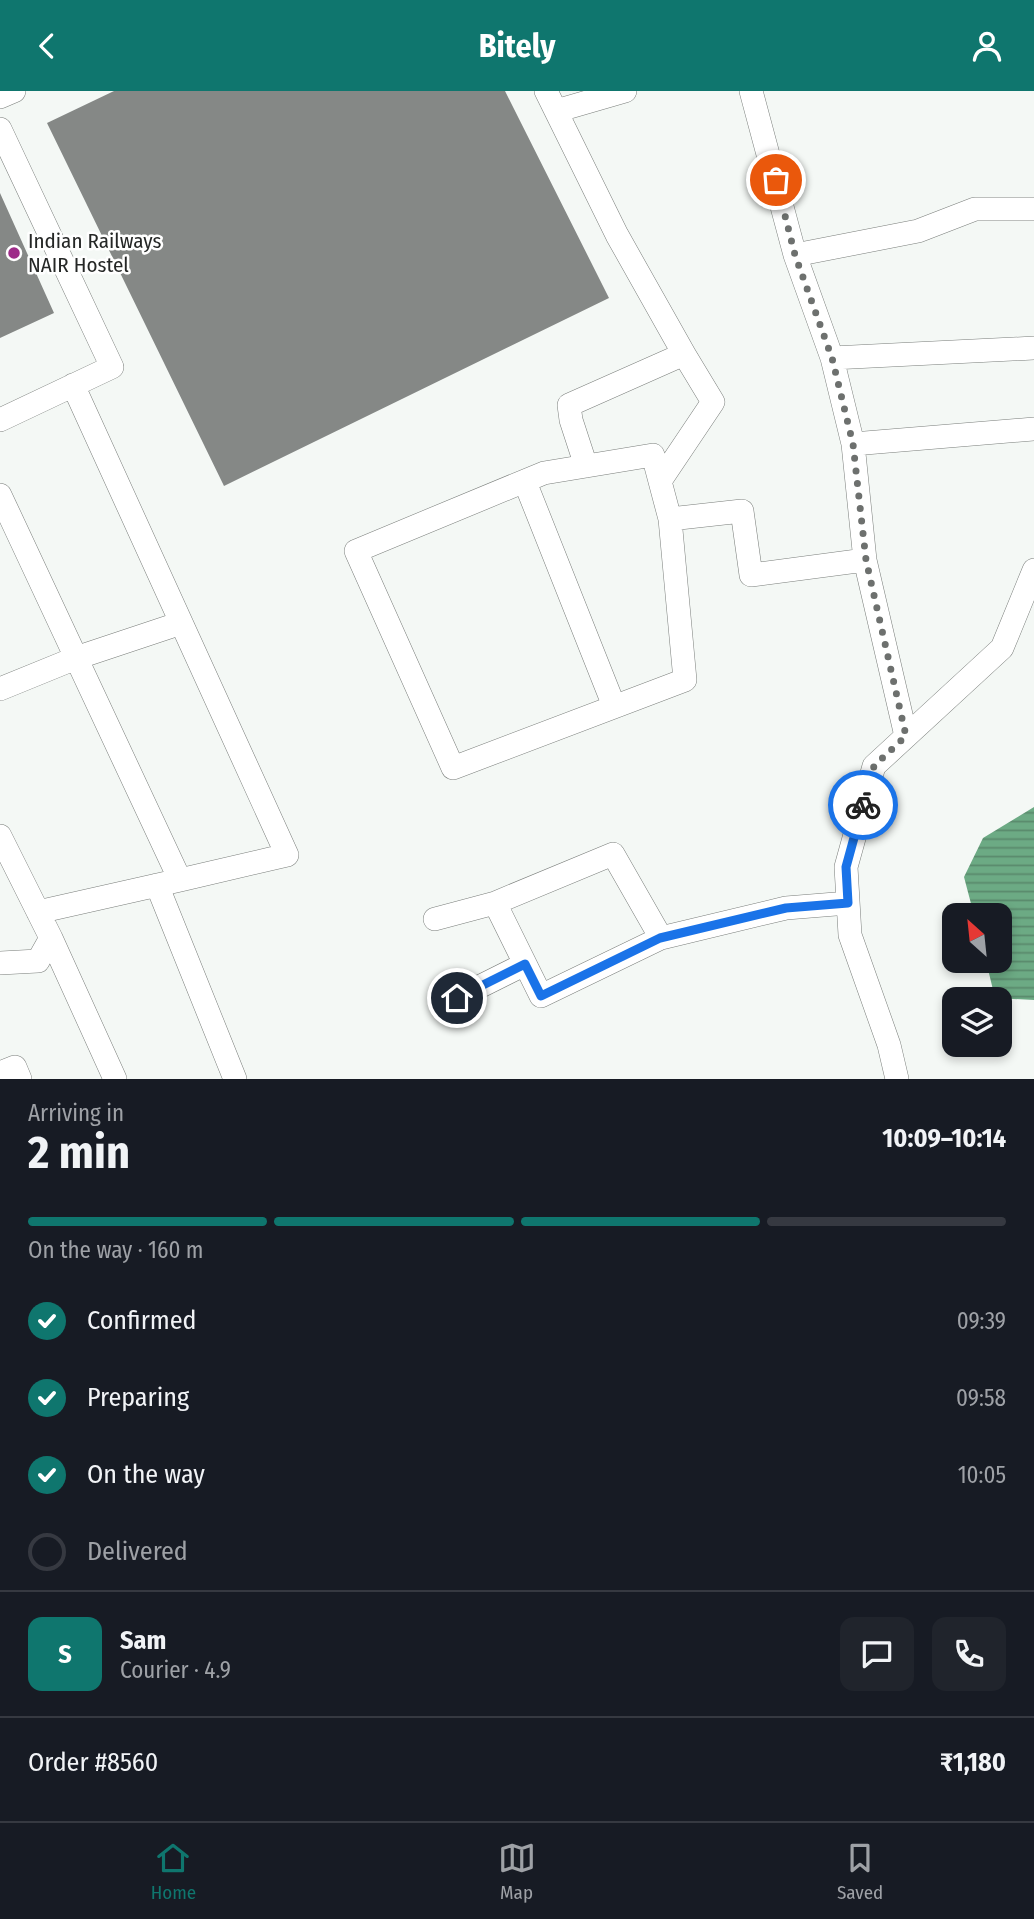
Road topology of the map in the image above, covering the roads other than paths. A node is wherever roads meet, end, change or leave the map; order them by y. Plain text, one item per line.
1 (14, 91) edge
2 (625, 91) edge
3 (751, 91) edge
4 (0, 97) edge
5 (551, 101) edge
6 (0, 129) edge
7 (1034, 209) edge
8 (795, 255) junction
9 (1034, 348) edge
10 (684, 354) junction
11 (832, 358) junction
12 (73, 384) junction
13 (0, 420) edge
14 (1034, 429) edge
15 (853, 444) junction
16 (586, 466) junction
17 (660, 481) junction
18 (525, 482) junction
19 (0, 495) edge
20 (670, 519) junction
21 (866, 560) junction
22 (1034, 570) edge
23 (181, 623) junction
24 (76, 658) junction
25 (0, 689) edge
26 (614, 706) junction
27 (906, 736) junction
28 (0, 836) edge
29 (180, 880) junction
30 (157, 885) junction
31 (495, 903) junction
32 (848, 903) junction
33 (38, 912) junction
34 (435, 919) dead end
35 (51, 938) junction
36 (660, 938) junction
37 (0, 963) edge
38 (525, 964) junction
39 (457, 998) dead end
40 (0, 1073) edge
41 (20, 1079) edge
42 (116, 1079) edge
43 (235, 1079) edge
44 (897, 1079) edge

1 - 4 street
2 - 5 street
3 - 8 street
5 - 10 street
6 - 12 street
7 - 8 street
8 - 11 street
9 - 11 street
10 - 16 street
10 - 17 street
11 - 15 street
12 - 13 street
12 - 23 street
14 - 15 street
15 - 21 street
16 - 17 street
16 - 18 street
17 - 20 street
18 - 26 street
18 - 26 street
19 - 24 street
20 - 21 street
20 - 26 street
21 - 27 street
22 - 27 street
23 - 24 street
23 - 29 street
24 - 25 street
24 - 29 street
27 - 32 street
28 - 33 street
29 - 30 street
30 - 33 street
30 - 43 street
31 - 34 street
31 - 36 street
31 - 38 street
32 - 36 street
32 - 44 street
33 - 35 street
35 - 37 street
35 - 42 street
36 - 38 street
38 - 39 street
40 - 41 street

